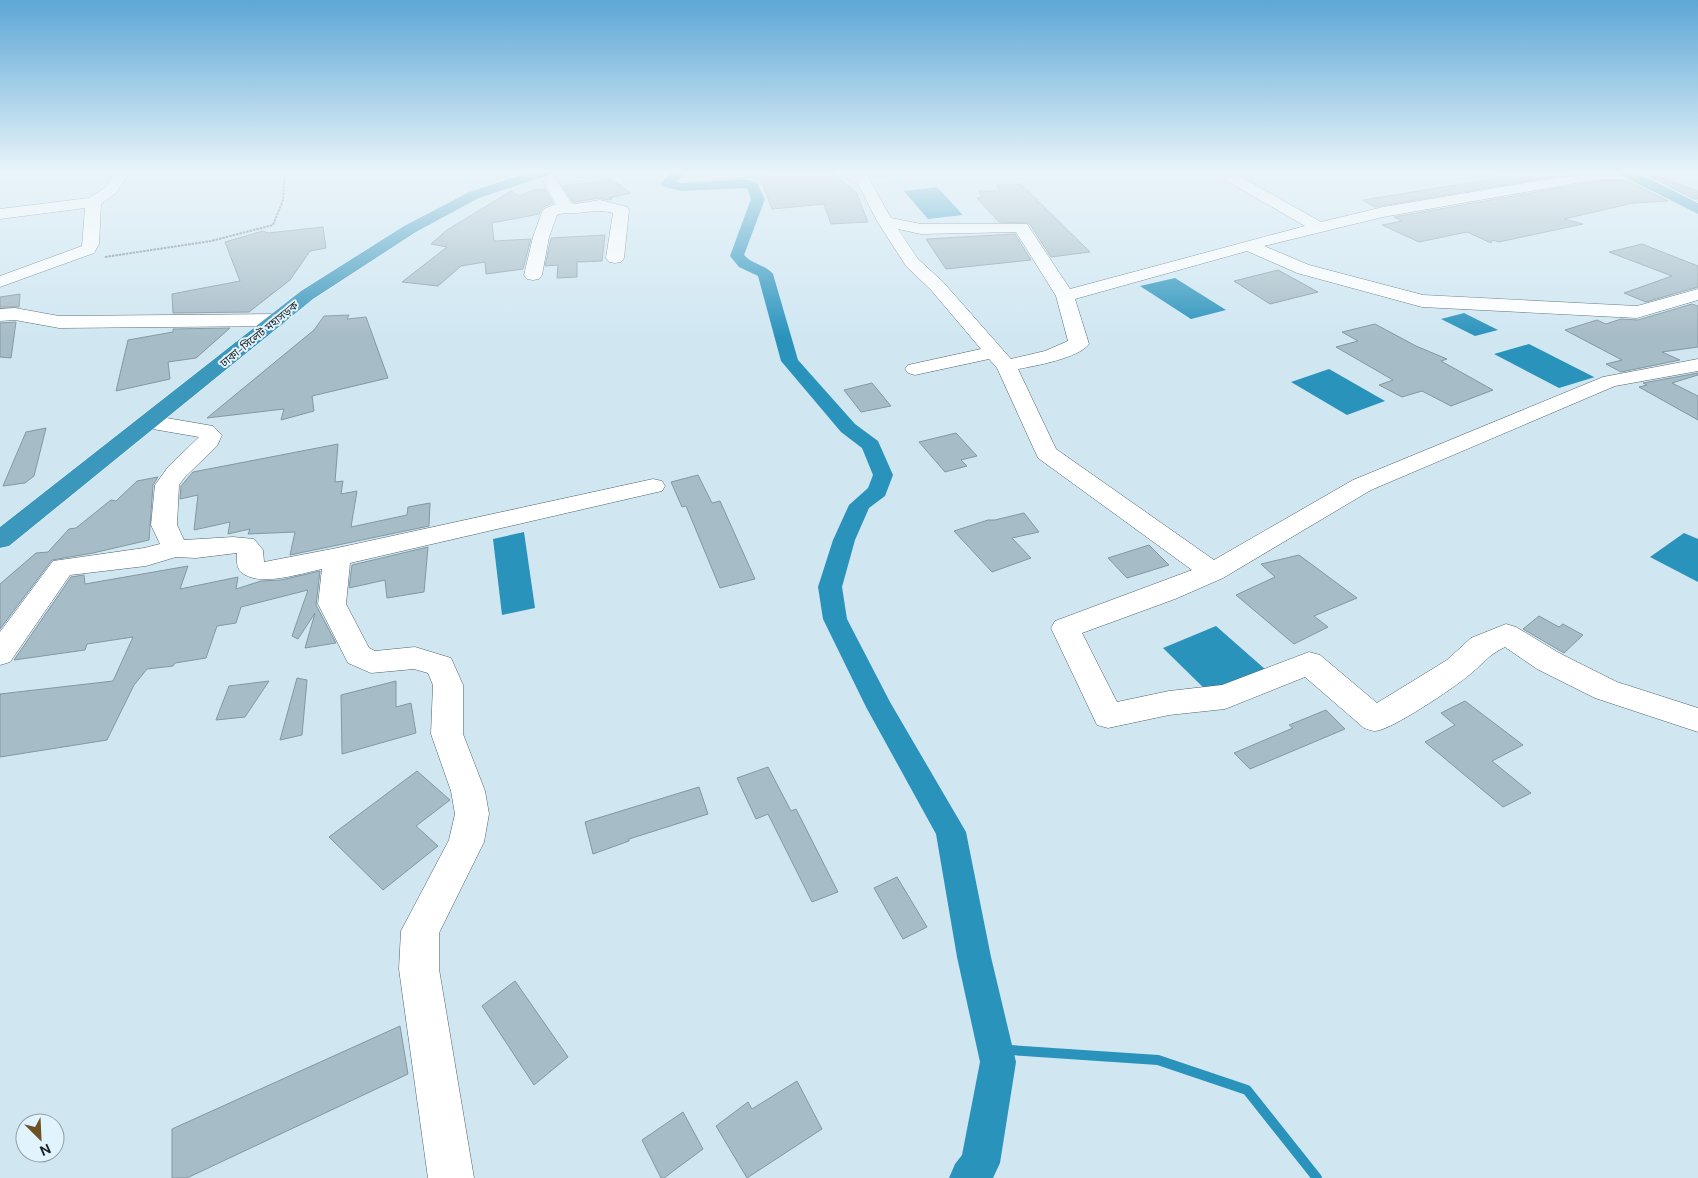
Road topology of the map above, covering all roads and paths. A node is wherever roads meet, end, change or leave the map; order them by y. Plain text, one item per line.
1 (92, 227) edge
2 (267, 227) edge
3 (414, 227) edge
4 (545, 227) edge
5 (620, 227) edge
6 (889, 227) edge
7 (912, 227) edge
8 (1318, 227) edge
9 (1248, 245) junction
10 (100, 258) dead end
11 (616, 258) dead end
12 (533, 275) dead end
13 (0, 282) edge
14 (1698, 294) edge
15 (1065, 296) junction
16 (0, 315) edge
17 (276, 320) junction
18 (1000, 359) junction
19 (1698, 365) edge
20 (914, 369) dead end
21 (149, 422) junction
22 (653, 486) dead end
23 (0, 540) edge
24 (175, 548) junction
25 (337, 557) junction
26 (1213, 572) junction
27 (0, 654) edge
28 (1698, 720) edge
29 (451, 1178) edge

1 - 13 street
2 - 10 path
3 - 17 highway, ঢাকা-সিলেট মহাসড়ক
4 - 12 street
5 - 11 street
6 - 18 street
7 - 15 street
8 - 9 street
9 - 14 street
9 - 15 street
15 - 18 street
16 - 17 street
17 - 21 highway, ঢাকা-সিলেট মহাসড়ক
18 - 20 street
18 - 26 street
19 - 26 street
21 - 23 highway, ঢাকা-সিলেট মহাসড়ক
21 - 24 street
22 - 25 street
24 - 25 street
24 - 27 street
25 - 29 street
26 - 28 street

